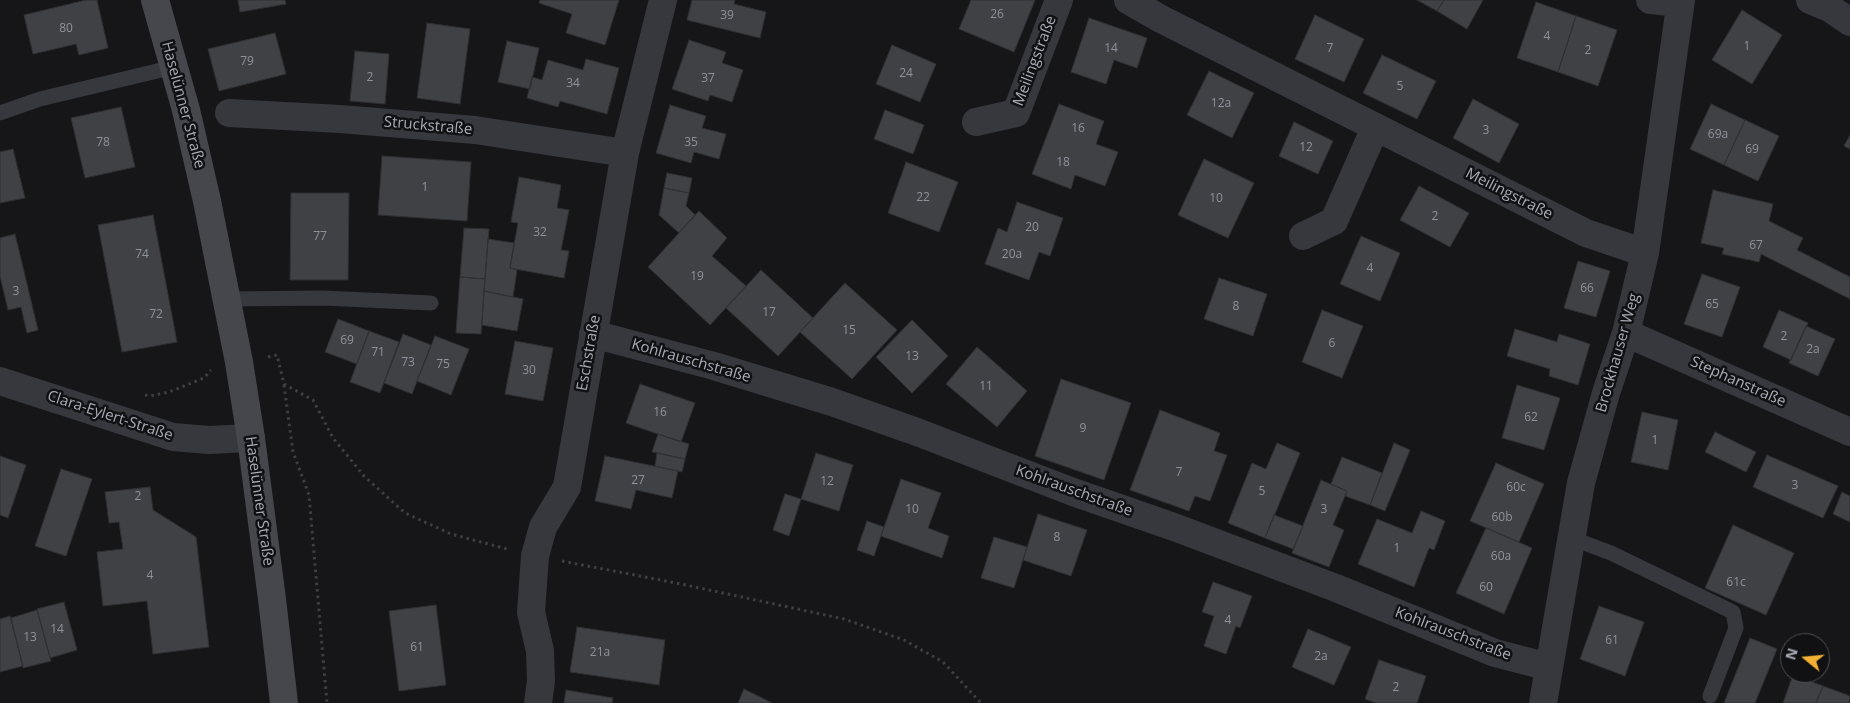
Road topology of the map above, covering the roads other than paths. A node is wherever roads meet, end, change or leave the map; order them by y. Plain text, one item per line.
1 (154, 0) edge
2 (663, 0) edge
3 (1059, 0) edge
4 (1128, 0) edge
5 (1650, 0) edge
6 (1810, 0) edge
7 (1681, 2) edge
8 (1850, 22) edge
9 (174, 67) junction
10 (0, 113) edge
11 (230, 113) dead end
12 (976, 122) dead end
13 (1376, 128) junction
14 (625, 152) junction
15 (1303, 236) dead end
16 (1645, 253) junction
17 (227, 299) junction
18 (431, 303) dead end
19 (1626, 333) junction
20 (593, 334) junction
21 (0, 381) edge
22 (1850, 432) edge
23 (251, 438) junction
24 (1571, 538) junction
25 (1549, 667) junction
26 (1710, 696) dead end
27 (284, 703) edge
28 (538, 703) edge
29 (1543, 703) edge

1 - 9 street, Haselünner Straße
2 - 14 street, Eschstraße
3 - 12 street, Meilingstraße
4 - 13 street, Meilingstraße
5 - 7 street
6 - 8 street
7 - 16 street, Brockhauser Weg
9 - 10 lane
9 - 17 street, Haselünner Straße
11 - 14 street, Struckstraße
13 - 15 street
13 - 16 street, Meilingstraße
14 - 20 street, Eschstraße
16 - 19 street, Brockhauser Weg
17 - 18 lane
17 - 23 street, Haselünner Straße
19 - 22 street, Stephanstraße
19 - 24 street, Brockhauser Weg
20 - 25 street, Kohlrauschstraße
20 - 28 street, Eschstraße
21 - 23 street, Clara-Eylert-Straße
23 - 27 street, Haselünner Straße
24 - 25 street, Brockhauser Weg
24 - 26 lane
25 - 29 street, Brockhauser Weg

